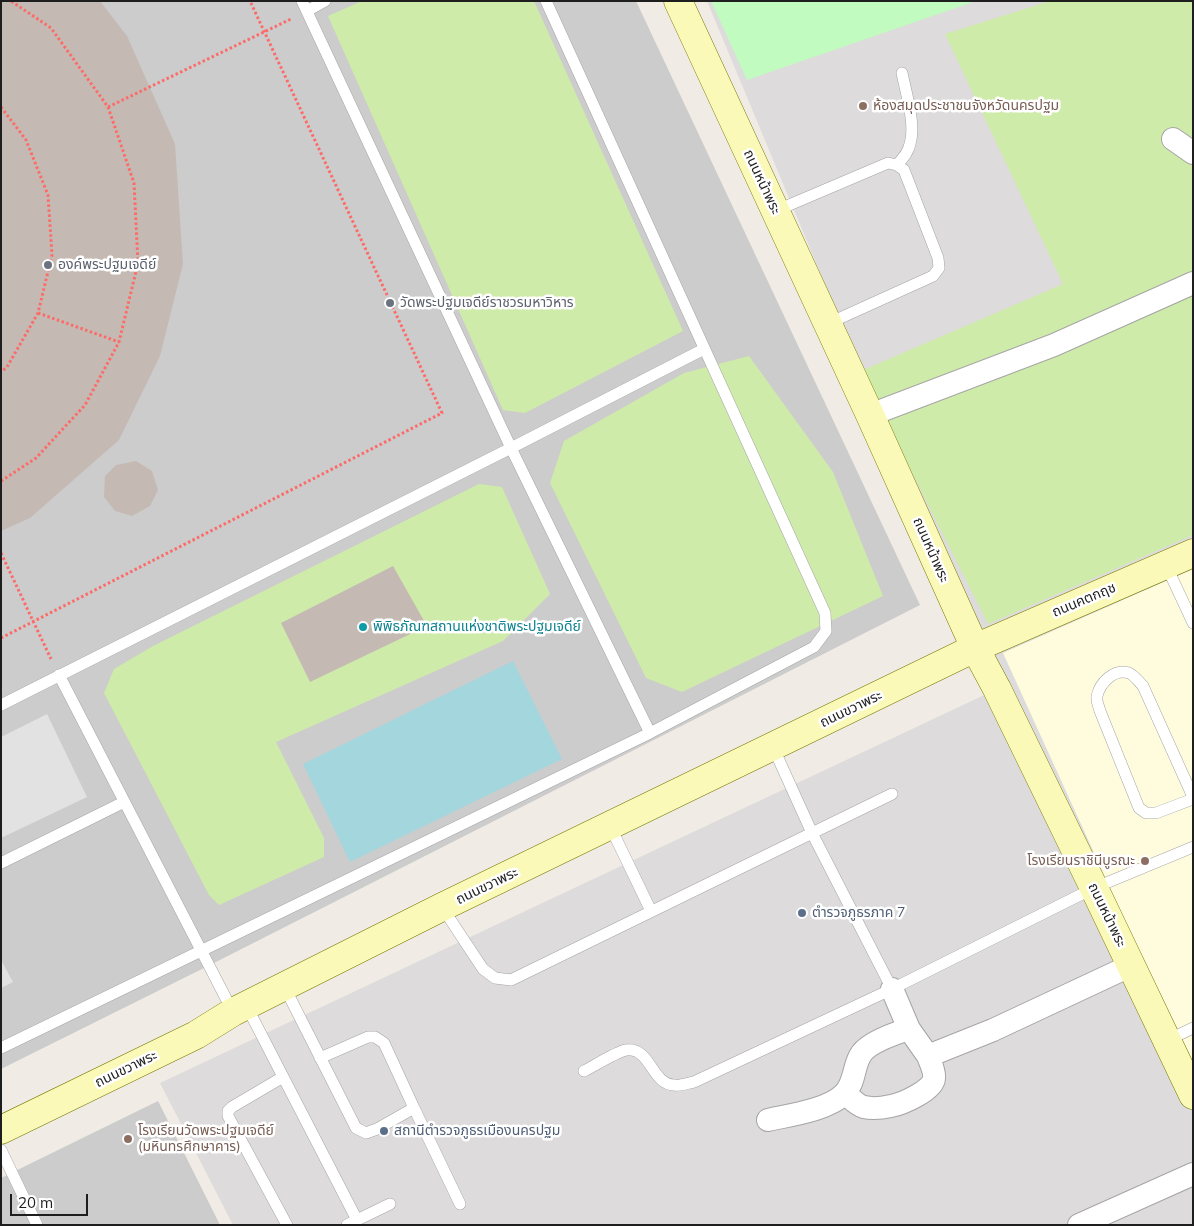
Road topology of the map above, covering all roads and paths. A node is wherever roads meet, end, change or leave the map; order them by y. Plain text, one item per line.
1 (11, 1) edge
2 (250, 1) edge
3 (326, 1) edge
4 (546, 1) edge
5 (678, 1) edge
6 (304, 6) edge
7 (265, 32) junction
8 (902, 73) dead end
9 (108, 106) junction
10 (1, 107) edge
11 (1172, 139) dead end
12 (1193, 153) edge
13 (897, 165) junction
14 (775, 211) junction
15 (1193, 283) edge
16 (38, 313) junction
17 (827, 324) junction
18 (120, 342) junction
19 (704, 349) junction
20 (1, 372) edge
21 (870, 415) junction
22 (511, 448) junction
23 (1, 481) edge
24 (1, 553) edge
25 (1193, 553) edge
26 (1166, 565) junction
27 (33, 621) junction
28 (1193, 623) edge
29 (1, 638) edge
30 (975, 648) junction
31 (59, 675) junction
32 (1, 705) edge
33 (650, 733) junction
34 (773, 747) junction
35 (1190, 783) edge
36 (892, 794) dead end
37 (1193, 798) edge
38 (124, 802) junction
39 (610, 826) junction
40 (812, 832) junction
41 (1193, 847) edge
42 (1, 863) edge
43 (1094, 888) junction
44 (442, 907) junction
45 (651, 911) junction
46 (200, 951) junction
47 (1132, 965) junction
48 (284, 986) junction
49 (892, 989) junction
50 (240, 1009) junction
51 (910, 1028) junction
52 (1193, 1028) edge
53 (1166, 1041) junction
54 (1, 1048) edge
55 (928, 1056) junction
56 (320, 1058) junction
57 (584, 1071) dead end
58 (283, 1076) junction
59 (846, 1093) junction
60 (1193, 1095) edge
61 (414, 1108) junction
62 (768, 1120) dead end
63 (1, 1130) edge
64 (1, 1150) edge
65 (1193, 1174) edge
66 (390, 1204) dead end
67 (460, 1204) dead end
68 (352, 1222) edge
69 (37, 1225) edge
70 (287, 1225) edge
71 (1079, 1225) edge

1 - 9 path
2 - 7 path
3 - 6 lane
4 - 19 lane
5 - 14 main road, ถนนหน้าพระ
6 - 7 path
6 - 22 lane
7 - 9 path
7 - 27 path
8 - 13 lane
9 - 18 path
10 - 16 path
11 - 12 street
13 - 14 lane
13 - 17 lane
14 - 17 main road, ถนนหน้าพระ
15 - 21 street
16 - 18 path
16 - 20 path
17 - 21 main road, ถนนหน้าพระ
18 - 23 path
19 - 22 lane
19 - 33 lane
21 - 30 main road, ถนนหน้าพระ
22 - 31 lane
22 - 33 lane
24 - 27 path
25 - 26 main road, ถนนคตกฤช
26 - 28 lane
26 - 30 main road, ถนนคตกฤช
27 - 29 path
27 - 31 path
30 - 34 main road, ถนนขวาพระ
30 - 43 main road, ถนนหน้าพระ
31 - 32 lane
31 - 38 lane
33 - 46 lane
34 - 39 main road, ถนนขวาพระ
34 - 40 lane
35 - 37 lane
35 - 37 lane
36 - 40 lane
38 - 42 lane
38 - 46 lane
39 - 44 main road, ถนนขวาพระ
39 - 45 lane
40 - 45 lane
40 - 49 lane
41 - 43 lane
43 - 47 main road, ถนนหน้าพระ
43 - 49 lane
44 - 45 lane
44 - 48 main road, ถนนขวาพระ
46 - 50 lane
46 - 54 lane
47 - 53 main road, ถนนหน้าพระ
47 - 55 street
48 - 50 main road, ถนนขวาพระ
48 - 56 lane
49 - 51 street
49 - 57 lane
50 - 58 lane
50 - 63 main road, ถนนขวาพระ
51 - 55 street
51 - 59 street
52 - 53 lane
53 - 60 main road, ถนนหน้าพระ
55 - 59 street
56 - 61 lane
56 - 61 lane
58 - 68 lane
58 - 70 lane
59 - 62 street
61 - 67 lane
64 - 69 lane
65 - 71 street
66 - 68 lane

